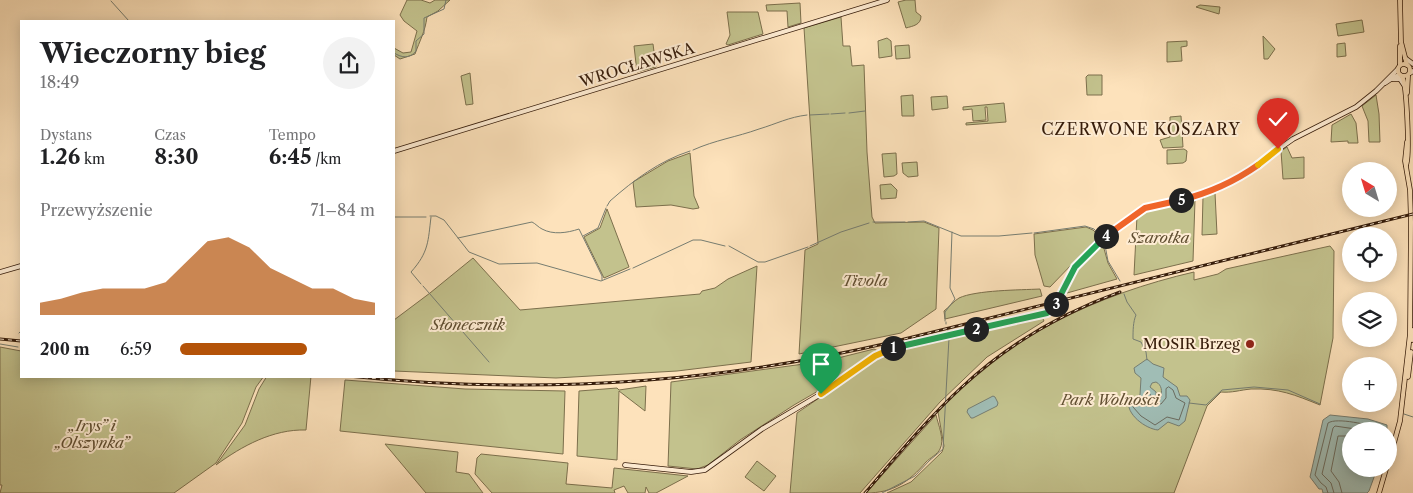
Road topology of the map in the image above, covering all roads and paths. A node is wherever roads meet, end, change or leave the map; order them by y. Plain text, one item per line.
1 (887, 0) edge
2 (1400, 0) edge
3 (1401, 42) junction
4 (1411, 65) edge
5 (1399, 67) junction
6 (1410, 73) edge
7 (1401, 76) junction
8 (1392, 79) junction
9 (1381, 86) junction
10 (1405, 87) junction
11 (1406, 98) junction
12 (395, 151) edge
13 (20, 266) edge
14 (0, 272) edge
15 (1411, 306) junction
16 (1413, 323) edge
17 (1413, 330) edge
18 (1404, 389) junction
19 (1397, 428) edge
20 (625, 465) dead end
21 (1384, 477) edge
22 (1379, 493) edge

1 - 12 street, WROCŁAWSKA
2 - 3 main road
3 - 4 main road
3 - 5 main road
4 - 5 main road
4 - 6 main road
5 - 7 main road
5 - 9 street
6 - 7 main road
6 - 11 main road
7 - 8 street
7 - 10 main road
8 - 9 street
8 - 10 street
9 - 20 street
10 - 11 main road
11 - 15 main road
13 - 14 street
15 - 16 main road
15 - 18 main road
17 - 18 main road
18 - 19 main road
21 - 22 main road

